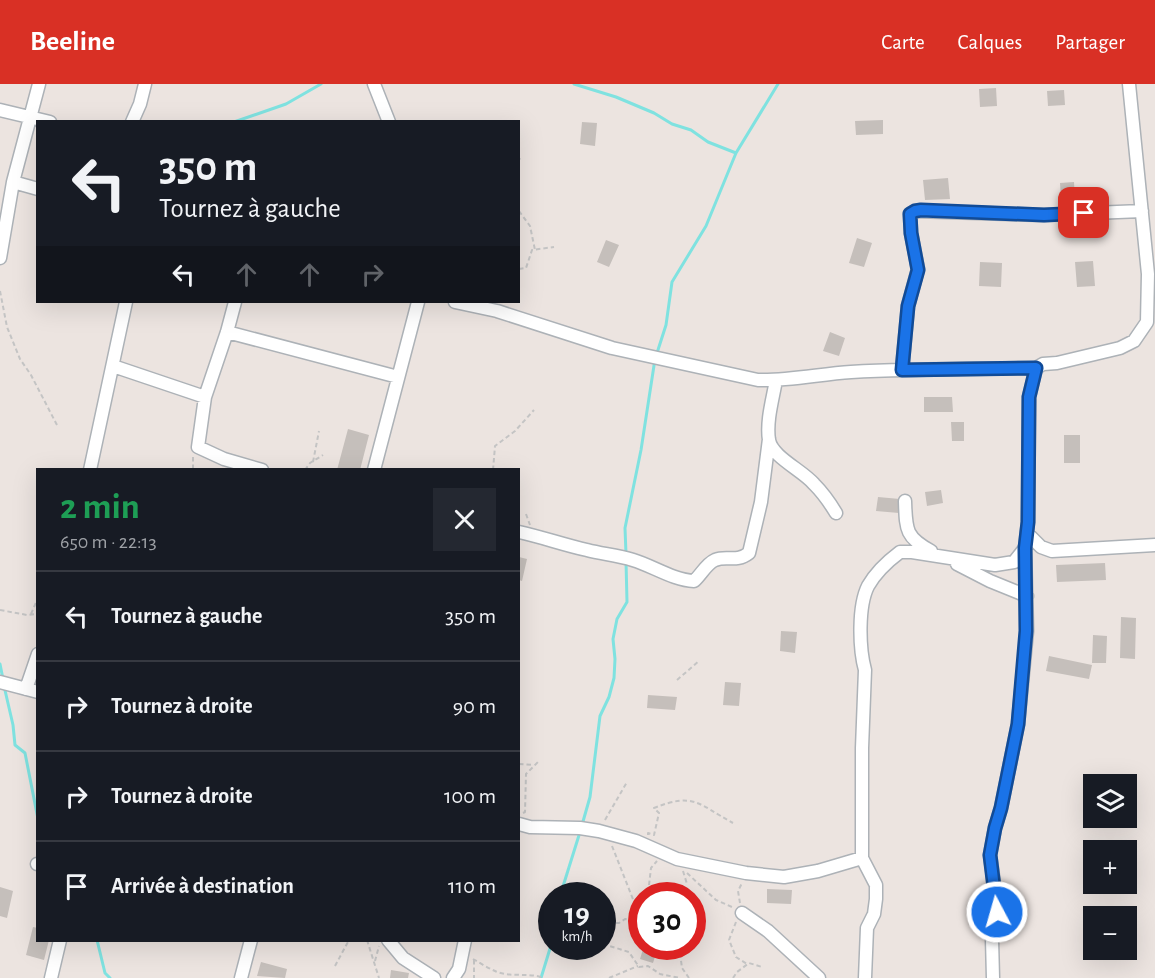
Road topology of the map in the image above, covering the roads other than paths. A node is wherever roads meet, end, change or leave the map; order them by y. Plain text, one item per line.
1 (39, 84) edge
2 (145, 84) edge
3 (374, 84) edge
4 (1130, 84) edge
5 (0, 110) edge
6 (30, 116) junction
7 (43, 120) edge
8 (133, 120) edge
9 (388, 120) edge
10 (13, 182) junction
11 (36, 188) edge
12 (1143, 211) junction
13 (0, 258) edge
14 (126, 303) edge
15 (235, 303) edge
16 (418, 303) edge
17 (480, 304) edge
18 (227, 333) junction
19 (113, 366) junction
20 (1036, 368) junction
21 (902, 370) junction
22 (398, 377) junction
23 (776, 380) junction
24 (205, 397) junction
25 (769, 438) junction
26 (90, 468) edge
27 (255, 468) edge
28 (375, 468) edge
29 (905, 501) dead end
30 (836, 513) dead end
31 (520, 532) edge
32 (1027, 533) junction
33 (910, 537) junction
34 (1155, 545) edge
35 (1025, 548) junction
36 (910, 552) junction
37 (940, 556) junction
38 (1027, 596) junction
39 (36, 666) edge
40 (0, 682) edge
41 (32, 690) edge
42 (520, 824) edge
43 (862, 858) junction
44 (742, 913) road end
45 (60, 942) edge
46 (250, 942) edge
47 (390, 942) edge
48 (464, 942) edge
49 (456, 973) edge
50 (51, 978) edge
51 (241, 978) edge
52 (434, 978) edge
53 (819, 978) edge
54 (865, 978) edge
55 (993, 978) edge

1 - 6 street
2 - 8 street
3 - 9 street
4 - 12 street
5 - 6 street
6 - 7 street
6 - 10 street
10 - 11 street
10 - 13 street
12 - 20 street
12 - 21 street
14 - 19 street
15 - 18 street
16 - 22 street
17 - 23 street
18 - 22 street
18 - 24 street
19 - 24 street
19 - 26 street
20 - 21 street
20 - 32 street
21 - 23 street
22 - 28 street
23 - 25 street
24 - 27 street
25 - 30 street
25 - 31 street
29 - 33 street
32 - 34 street
32 - 35 street
33 - 36 street
33 - 37 street
35 - 37 street
35 - 38 street
36 - 37 street
36 - 43 street
37 - 38 street
38 - 55 street
39 - 41 street
40 - 41 street
42 - 43 street
43 - 54 street
44 - 53 street
45 - 50 street
46 - 51 street
47 - 52 street
48 - 49 street

